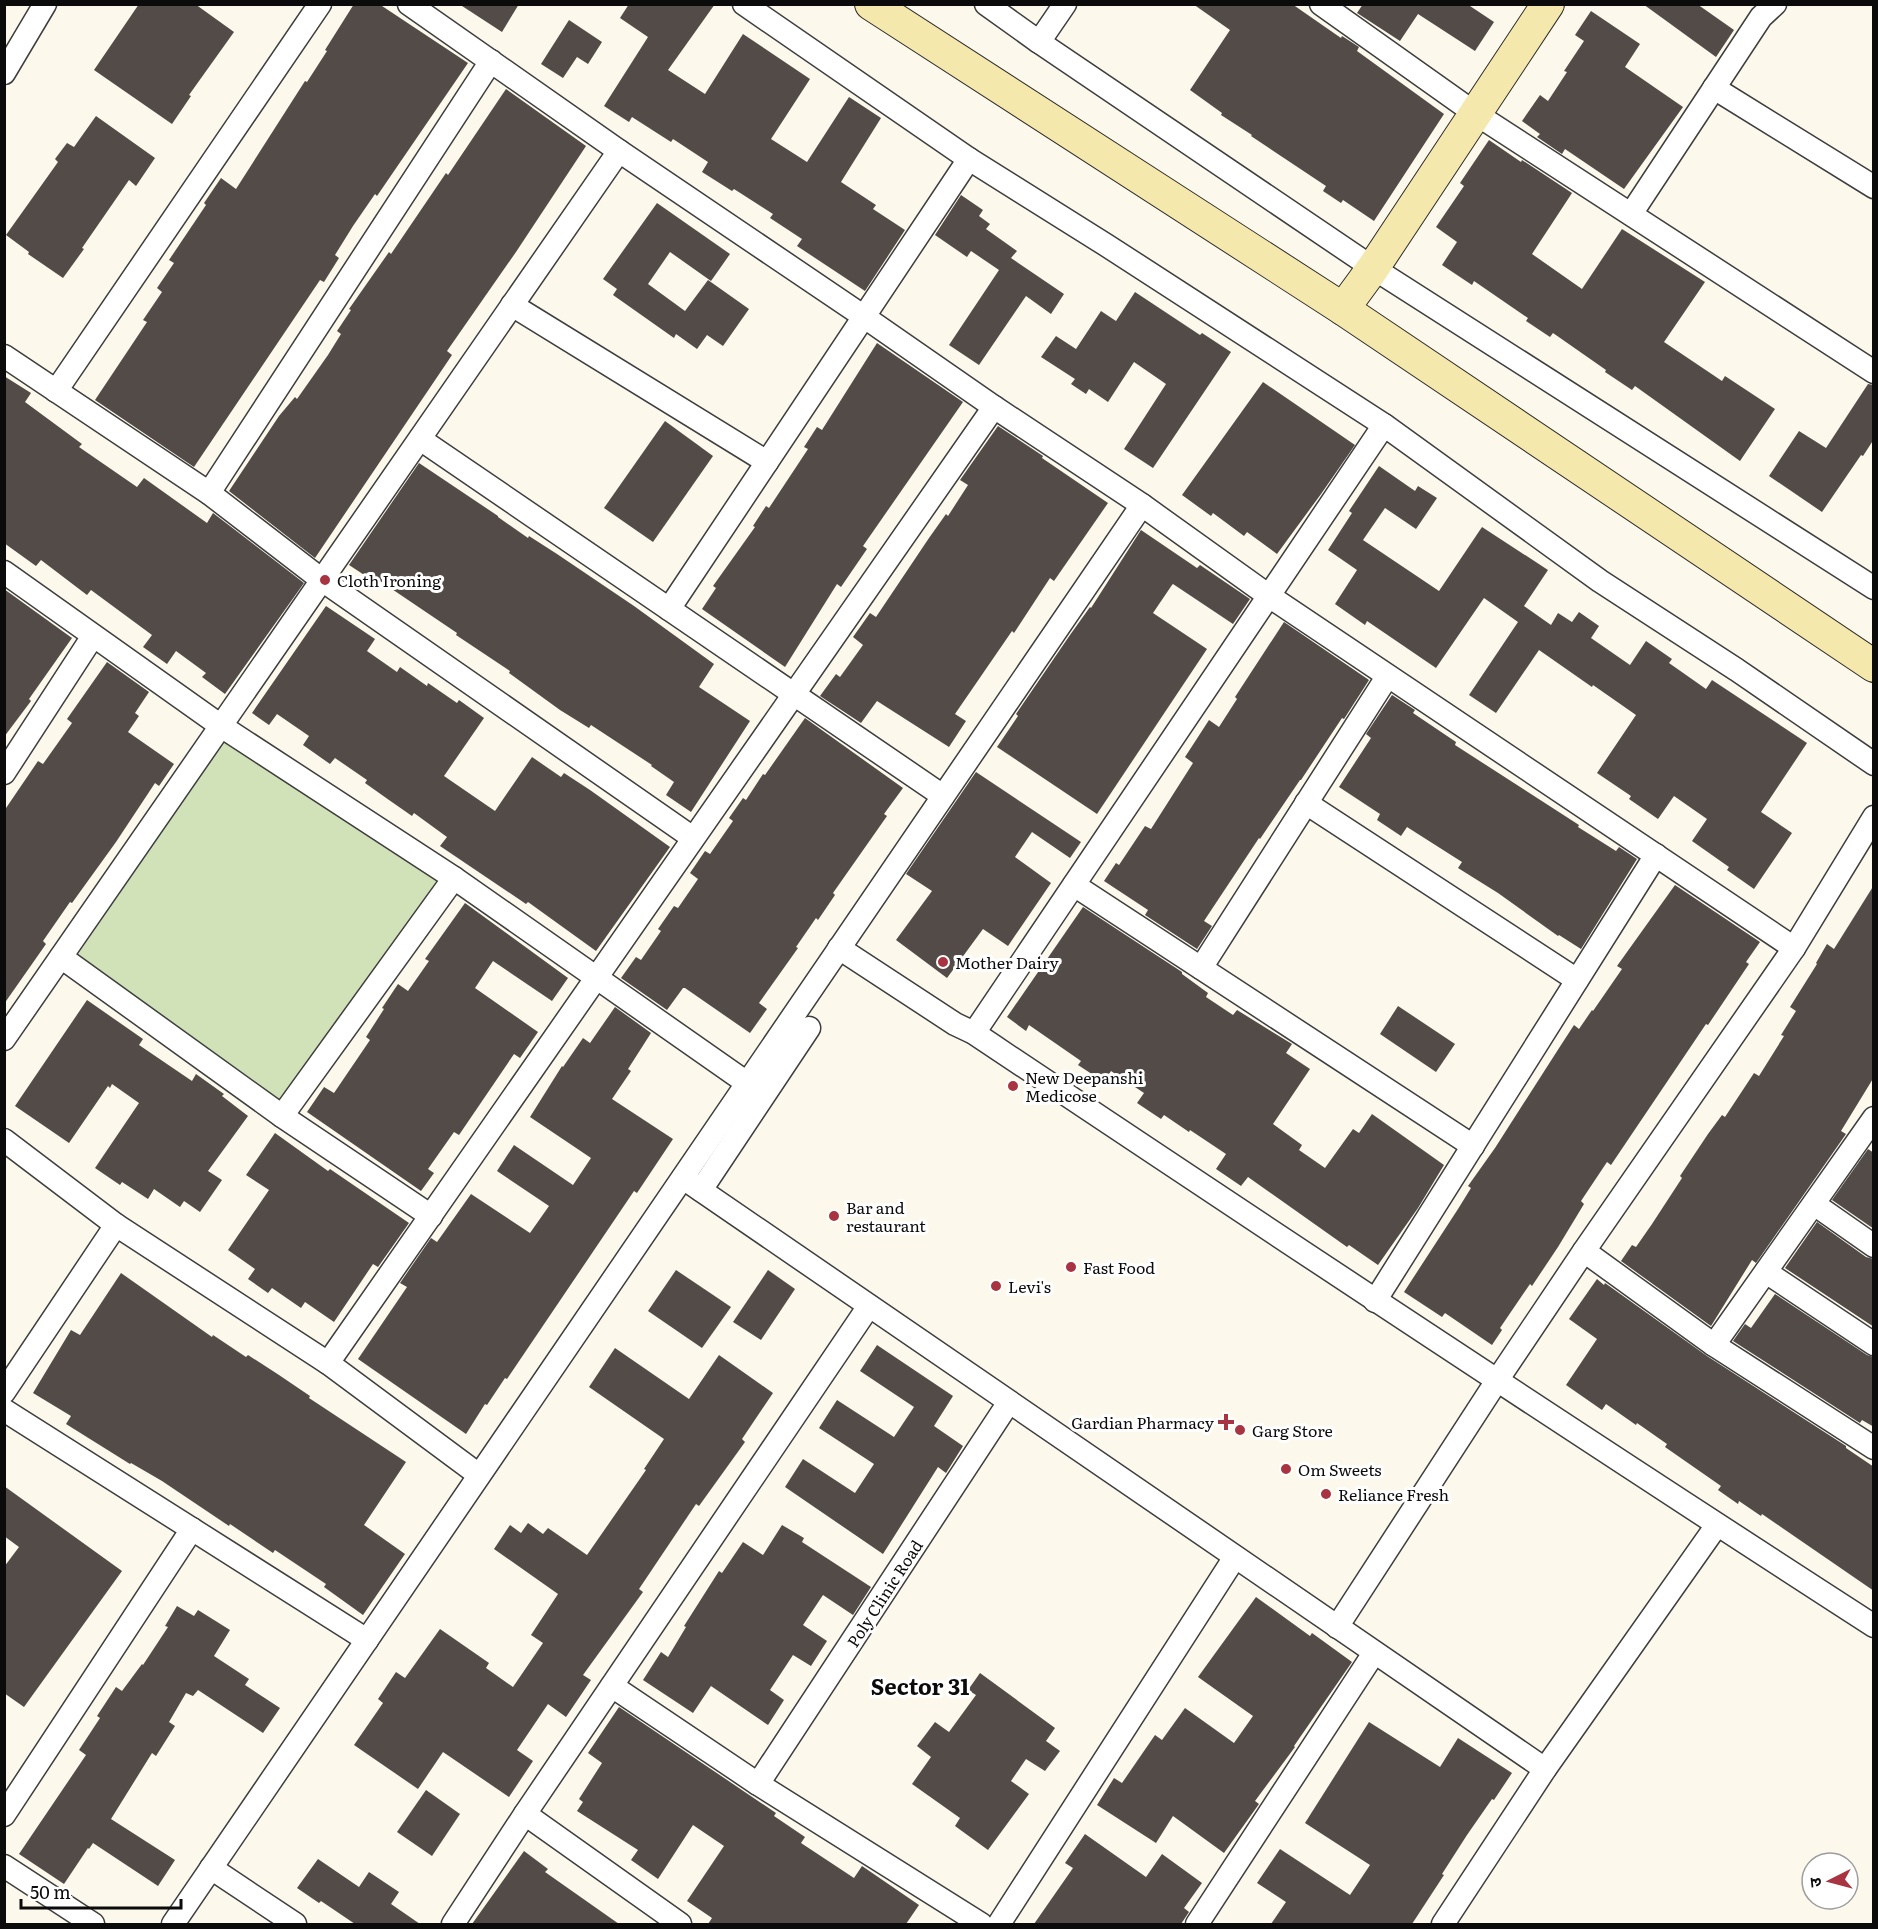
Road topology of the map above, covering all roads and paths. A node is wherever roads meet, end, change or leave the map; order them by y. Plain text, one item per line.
1 (45, 4) edge
2 (320, 4) edge
3 (409, 4) edge
4 (744, 4) edge
5 (871, 4) edge
6 (986, 4) edge
7 (1065, 4) edge
8 (1321, 4) edge
9 (1548, 4) edge
10 (1775, 4) edge
11 (1039, 42) junction
12 (492, 61) junction
13 (4, 73) edge
14 (1714, 88) junction
15 (1476, 114) junction
16 (619, 151) junction
17 (969, 159) junction
18 (1873, 185) edge
19 (1631, 214) junction
20 (1373, 268) junction
21 (512, 305) junction
22 (1343, 309) junction
23 (863, 316) junction
24 (4, 356) edge
25 (1874, 372) edge
26 (56, 390) junction
27 (994, 407) junction
28 (1384, 425) junction
29 (420, 439) junction
30 (767, 462) junction
31 (209, 493) junction
32 (1142, 505) junction
33 (4, 572) edge
34 (322, 580) junction
35 (1874, 588) edge
36 (1269, 596) junction
37 (669, 609) junction
38 (93, 636) junction
39 (1874, 666) edge
40 (1387, 677) junction
41 (794, 694) junction
42 (221, 726) junction
43 (1874, 764) edge
44 (4, 773) edge
45 (943, 796) junction
46 (1306, 803) junction
47 (1874, 818) edge
48 (693, 838) junction
49 (1656, 855) junction
50 (454, 878) junction
51 (1074, 885) junction
52 (840, 948) junction
53 (1794, 948) junction
54 (62, 957) junction
55 (1201, 968) junction
56 (597, 978) junction
57 (1577, 980) junction
58 (809, 1028) dead end
59 (974, 1033) junction
60 (4, 1039) edge
61 (747, 1083) junction
62 (282, 1116) junction
63 (1870, 1132) edge
64 (4, 1140) edge
65 (1473, 1146) junction
66 (692, 1184) junction
67 (1814, 1204) junction
68 (431, 1216) junction
69 (116, 1224) junction
70 (1874, 1246) edge
71 (1584, 1251) junction
72 (1766, 1272) junction
73 (1375, 1301) junction
74 (869, 1306) junction
75 (1874, 1344) edge
76 (1714, 1345) junction
77 (328, 1363) junction
78 (1498, 1379) junction
79 (4, 1392) edge
80 (1009, 1401) junction
81 (4, 1410) edge
82 (1874, 1448) edge
83 (479, 1475) junction
84 (1717, 1525) junction
85 (192, 1529) junction
86 (1235, 1557) junction
87 (1874, 1626) edge
88 (1337, 1627) junction
89 (367, 1640) junction
90 (1374, 1653) junction
91 (612, 1686) junction
92 (1545, 1769) junction
93 (758, 1784) junction
94 (525, 1814) junction
95 (4, 1815) edge
96 (4, 1866) edge
97 (211, 1868) junction
98 (93, 1924) edge
99 (173, 1924) edge
100 (295, 1924) edge
101 (453, 1924) edge
102 (680, 1924) edge
103 (981, 1924) edge
104 (999, 1924) edge
105 (1197, 1924) edge
106 (1443, 1924) edge

1 - 13 street
2 - 26 street
3 - 12 street
4 - 17 street
5 - 22 street
6 - 11 street
7 - 11 street
8 - 15 street
9 - 15 street
10 - 14 street
11 - 20 street
12 - 16 street
12 - 31 street
14 - 18 street
14 - 19 street
15 - 19 street
15 - 20 street
16 - 21 street
16 - 23 street
17 - 23 street
17 - 28 street
19 - 25 street
20 - 22 street
20 - 35 street
21 - 29 street
21 - 30 street
22 - 39 street
23 - 27 street
23 - 30 street
24 - 26 street
26 - 31 street
27 - 32 street
27 - 41 street
28 - 36 street
28 - 43 street
29 - 34 street
29 - 37 street
30 - 37 street
31 - 34 street
32 - 36 street
32 - 45 street
33 - 38 street
34 - 42 street
34 - 48 street
36 - 40 street
36 - 51 street
37 - 41 street
38 - 42 street
38 - 44 street
40 - 46 street
40 - 49 street
41 - 45 street
41 - 48 street
42 - 50 street
42 - 54 street
45 - 52 street
46 - 55 street
46 - 57 street
47 - 53 street
48 - 56 street
49 - 53 street
49 - 57 street
50 - 56 street
50 - 62 street
51 - 55 street
51 - 59 street
52 - 59 street
52 - 61 street
53 - 71 street
54 - 60 street
54 - 62 street
55 - 65 street
56 - 61 street
56 - 68 street
57 - 65 street
58 - 66 street
59 - 73 street
61 - 66 street
62 - 68 street
63 - 67 street
64 - 69 street
65 - 73 street
66 - 74 street
66 - 83 street
67 - 70 street
67 - 72 street
68 - 77 street
69 - 77 street
69 - 79 street
71 - 76 street
71 - 78 street
72 - 75 street
72 - 76 street
73 - 78 street
74 - 80 street
74 - 91 street
76 - 82 street
77 - 83 street
78 - 84 street
78 - 88 street
80 - 86 street
80 - 93 street, Poly Clinic Road
81 - 85 street
83 - 89 street
84 - 87 street
84 - 92 street
85 - 89 street
85 - 95 street
86 - 88 street
86 - 104 street
88 - 90 street
89 - 97 street
90 - 92 street
90 - 105 street
91 - 93 street
91 - 94 street
92 - 106 street
93 - 103 street
94 - 101 street
94 - 102 street
96 - 98 street
97 - 99 street
97 - 100 street

